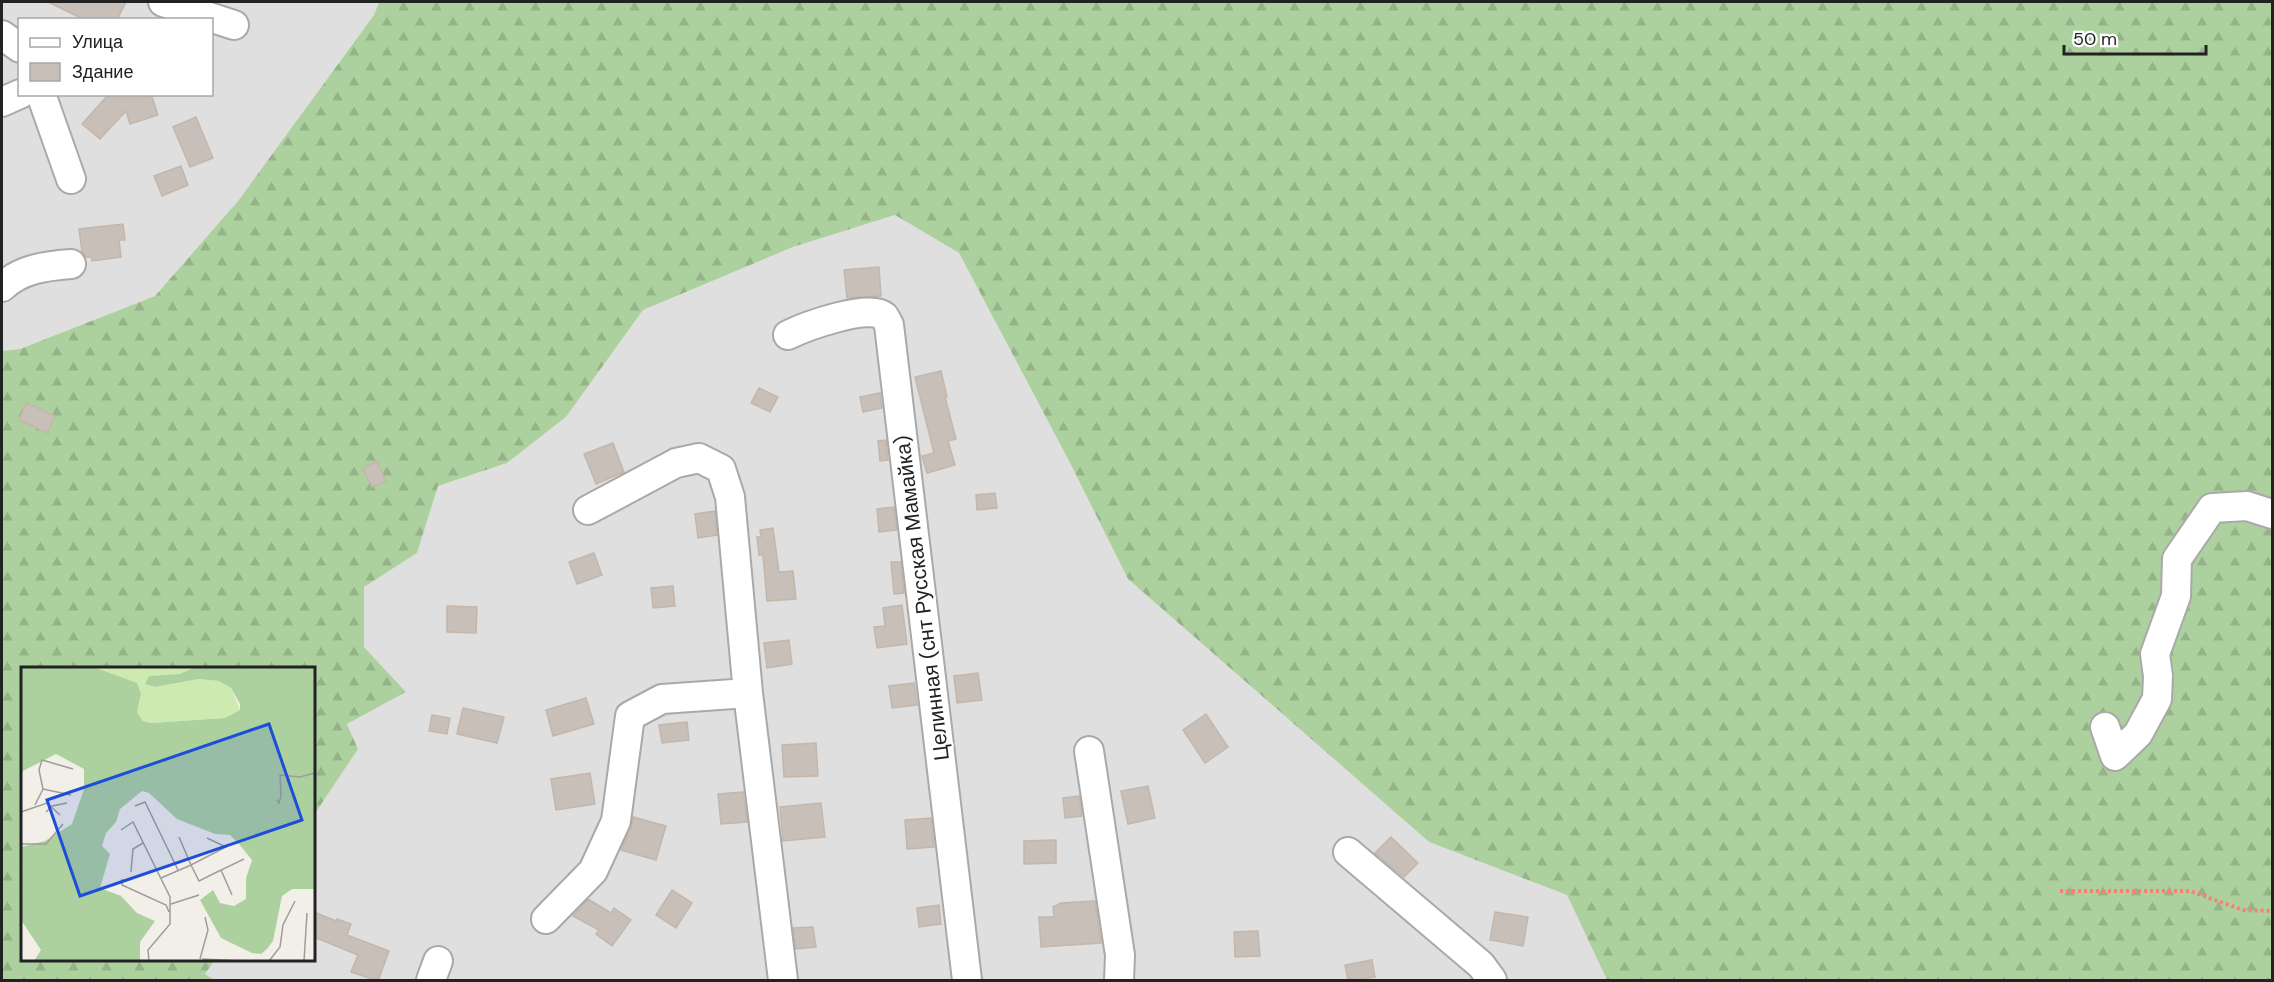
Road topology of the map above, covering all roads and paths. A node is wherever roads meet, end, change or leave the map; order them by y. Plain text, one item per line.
1 (163, 2) edge
2 (210, 18) edge
3 (213, 19) edge
4 (234, 26) dead end
5 (2, 35) edge
6 (18, 47) edge
7 (18, 95) edge
8 (42, 96) edge
9 (2, 102) edge
10 (71, 179) dead end
11 (70, 264) dead end
12 (2, 287) edge
13 (788, 335) dead end
14 (588, 510) dead end
15 (2272, 514) edge
16 (748, 693) junction
17 (2105, 727) dead end
18 (1089, 751) dead end
19 (1348, 852) dead end
20 (2060, 891) dead end
21 (2272, 911) edge
22 (546, 919) dead end
23 (783, 981) edge
24 (968, 981) edge
25 (1119, 981) edge
26 (1492, 981) edge

1 - 2 street
3 - 4 street
5 - 6 street
7 - 9 street
8 - 10 street
11 - 12 street
13 - 24 street, Целинная (снт Русская Мамайка)
14 - 16 street
15 - 17 street
16 - 22 street
16 - 23 street
18 - 25 street
19 - 26 street
20 - 21 path

